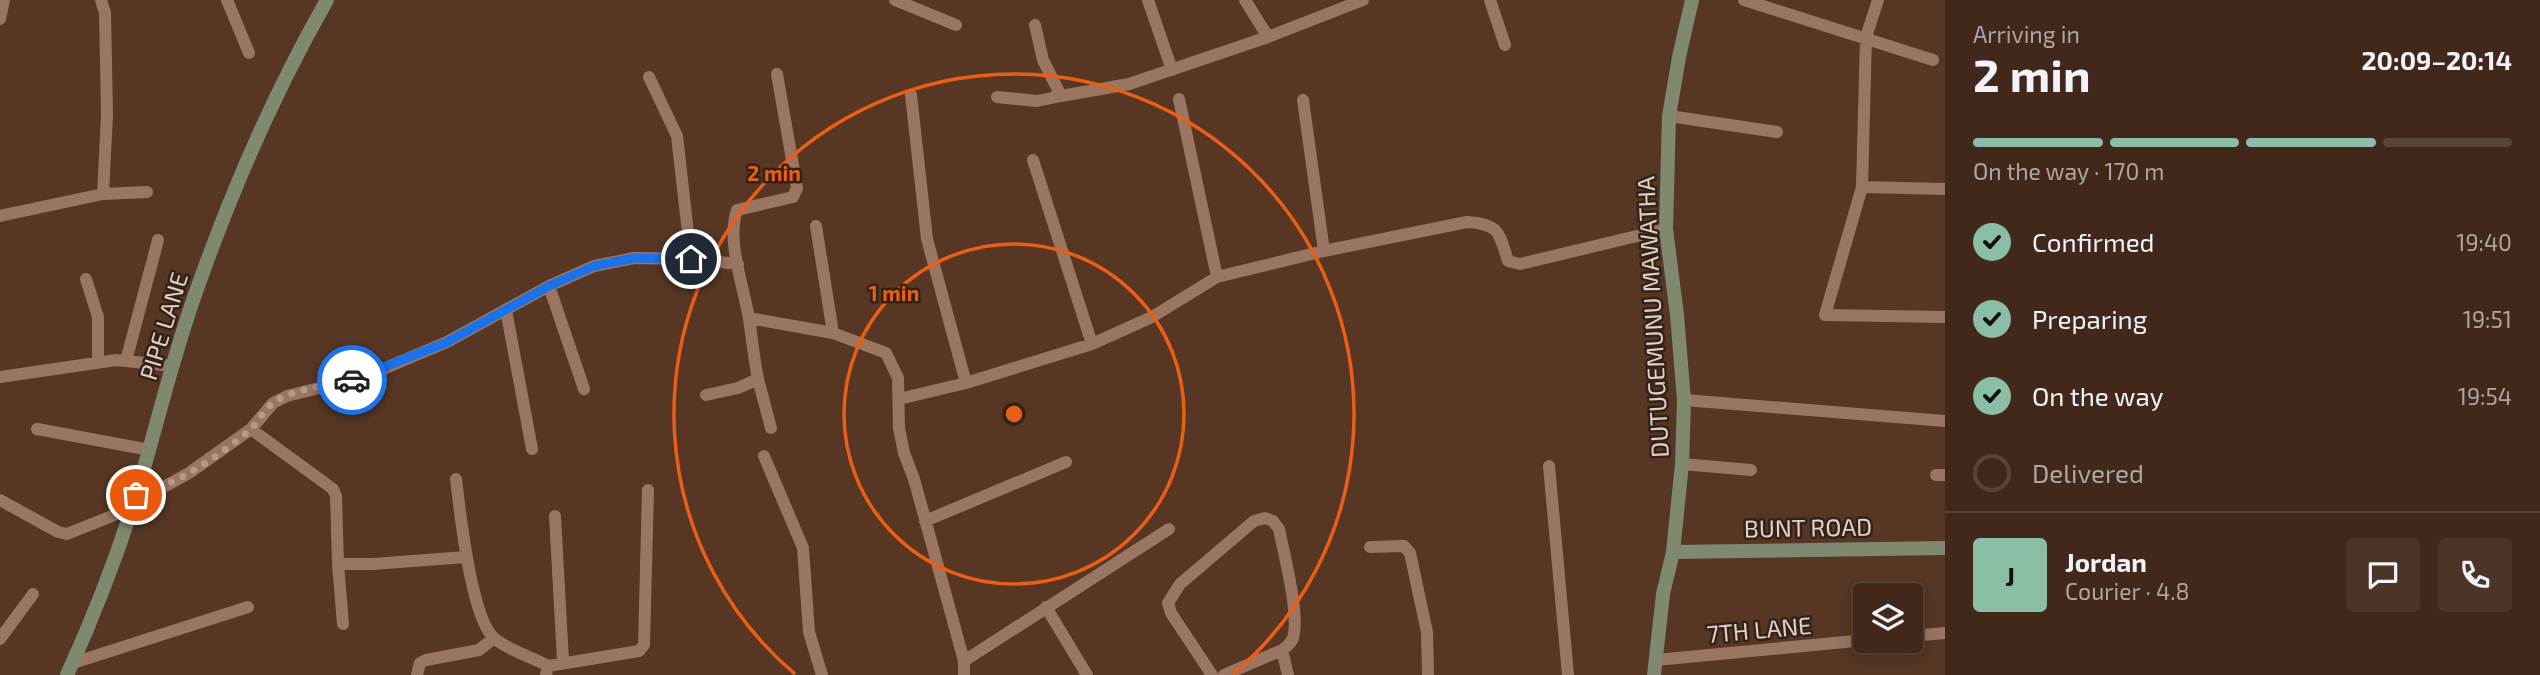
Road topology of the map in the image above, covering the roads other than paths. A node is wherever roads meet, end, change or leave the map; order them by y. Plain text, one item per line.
1 (4, 0) edge
2 (101, 0) edge
3 (227, 0) edge
4 (327, 0) edge
5 (895, 0) edge
6 (1148, 0) edge
7 (1245, 0) edge
8 (1363, 0) edge
9 (1490, 0) edge
10 (1692, 0) edge
11 (1744, 0) edge
12 (1878, 0) edge
13 (0, 19) edge
14 (956, 25) dead end
15 (1035, 25) dead end
16 (1268, 37) junction
17 (1866, 37) junction
18 (1505, 45) dead end
19 (250, 53) dead end
20 (1933, 60) dead end
21 (1172, 70) junction
22 (777, 74) dead end
23 (649, 77) dead end
24 (911, 95) dead end
25 (1061, 96) junction
26 (996, 97) dead end
27 (1179, 99) dead end
28 (1303, 100) dead end
29 (1670, 116) junction
30 (1777, 132) dead end
31 (1033, 160) dead end
32 (1862, 187) junction
33 (1945, 190) edge
34 (147, 191) dead end
35 (103, 194) junction
36 (0, 216) edge
37 (816, 226) dead end
38 (1666, 229) junction
39 (158, 240) dead end
40 (1324, 251) junction
41 (691, 259) junction
42 (738, 264) junction
43 (1217, 277) junction
44 (86, 279) dead end
45 (549, 286) junction
46 (506, 310) junction
47 (1945, 317) edge
48 (749, 318) junction
49 (833, 333) junction
50 (1092, 344) junction
51 (126, 361) junction
52 (98, 363) junction
53 (173, 366) junction
54 (0, 377) edge
55 (758, 379) junction
56 (966, 383) junction
57 (584, 389) dead end
58 (706, 394) dead end
59 (899, 398) junction
60 (1684, 400) junction
61 (1945, 421) edge
62 (771, 428) dead end
63 (37, 429) dead end
64 (251, 429) junction
65 (531, 449) dead end
66 (150, 450) junction
67 (764, 456) dead end
68 (1066, 462) dead end
69 (1682, 464) junction
70 (1549, 466) dead end
71 (1751, 470) dead end
72 (456, 479) dead end
73 (648, 490) dead end
74 (0, 500) edge
75 (134, 502) junction
76 (555, 516) dead end
77 (925, 521) junction
78 (1169, 529) dead end
79 (1370, 547) dead end
80 (1945, 548) edge
81 (1672, 552) junction
82 (466, 557) junction
83 (338, 564) junction
84 (33, 594) dead end
85 (248, 607) dead end
86 (1046, 607) junction
87 (343, 624) dead end
88 (1945, 633) edge
89 (1923, 635) edge
90 (494, 638) junction
91 (0, 639) edge
92 (1853, 642) edge
93 (1282, 650) junction
94 (964, 661) junction
95 (563, 662) junction
96 (1655, 667) edge
97 (70, 669) edge
98 (547, 670) edge
99 (417, 675) edge
100 (822, 675) edge
101 (964, 675) edge
102 (1087, 675) edge
103 (1212, 675) edge
104 (1224, 675) edge
105 (1288, 675) edge
106 (1428, 675) edge
107 (1568, 675) edge

1 - 13 street
2 - 35 street
3 - 19 street
4 - 53 street, PIPE LANE
5 - 14 street
6 - 21 street
7 - 16 street
8 - 16 street
9 - 18 street
10 - 29 street, DUTUGEMUNU MAWATHA
11 - 17 street
12 - 17 street
15 - 25 street
16 - 21 street
17 - 20 street
17 - 32 street
21 - 25 street
22 - 42 street
23 - 41 street
24 - 56 street
25 - 26 street
27 - 43 street
28 - 40 street
29 - 30 street
29 - 38 street, DUTUGEMUNU MAWATHA
31 - 50 street
32 - 33 street
32 - 47 street
34 - 35 street
35 - 36 street
37 - 49 street
38 - 40 street
38 - 60 street, DUTUGEMUNU MAWATHA
39 - 51 street
40 - 43 street
41 - 42 street
41 - 45 street
42 - 48 street
43 - 50 street
44 - 52 street
45 - 46 street
45 - 57 street
46 - 64 street
46 - 65 street
48 - 49 street
48 - 55 street
49 - 59 street
50 - 56 street
51 - 52 street
51 - 53 street
52 - 54 street
53 - 66 street, PIPE LANE
55 - 58 street
55 - 62 street
56 - 59 street
59 - 77 street
60 - 61 street
60 - 69 street, DUTUGEMUNU MAWATHA
63 - 66 street
64 - 75 street
64 - 83 street
66 - 75 street, PIPE LANE
67 - 100 street
68 - 77 street
69 - 71 street
69 - 81 street, DUTUGEMUNU MAWATHA
70 - 107 street
72 - 82 street
73 - 95 street
74 - 75 street
75 - 97 street, PIPE LANE
76 - 95 street
77 - 94 street
78 - 86 street
79 - 106 street
80 - 81 street, BUNT ROAD
81 - 96 street, DUTUGEMUNU MAWATHA
82 - 83 street
82 - 90 street
83 - 87 street
84 - 91 street
85 - 97 street
86 - 94 street
86 - 102 street
88 - 89 street
90 - 98 street
90 - 99 street
92 - 96 street, 7TH LANE
93 - 103 street
93 - 104 street
93 - 105 street
94 - 101 street
95 - 98 street

